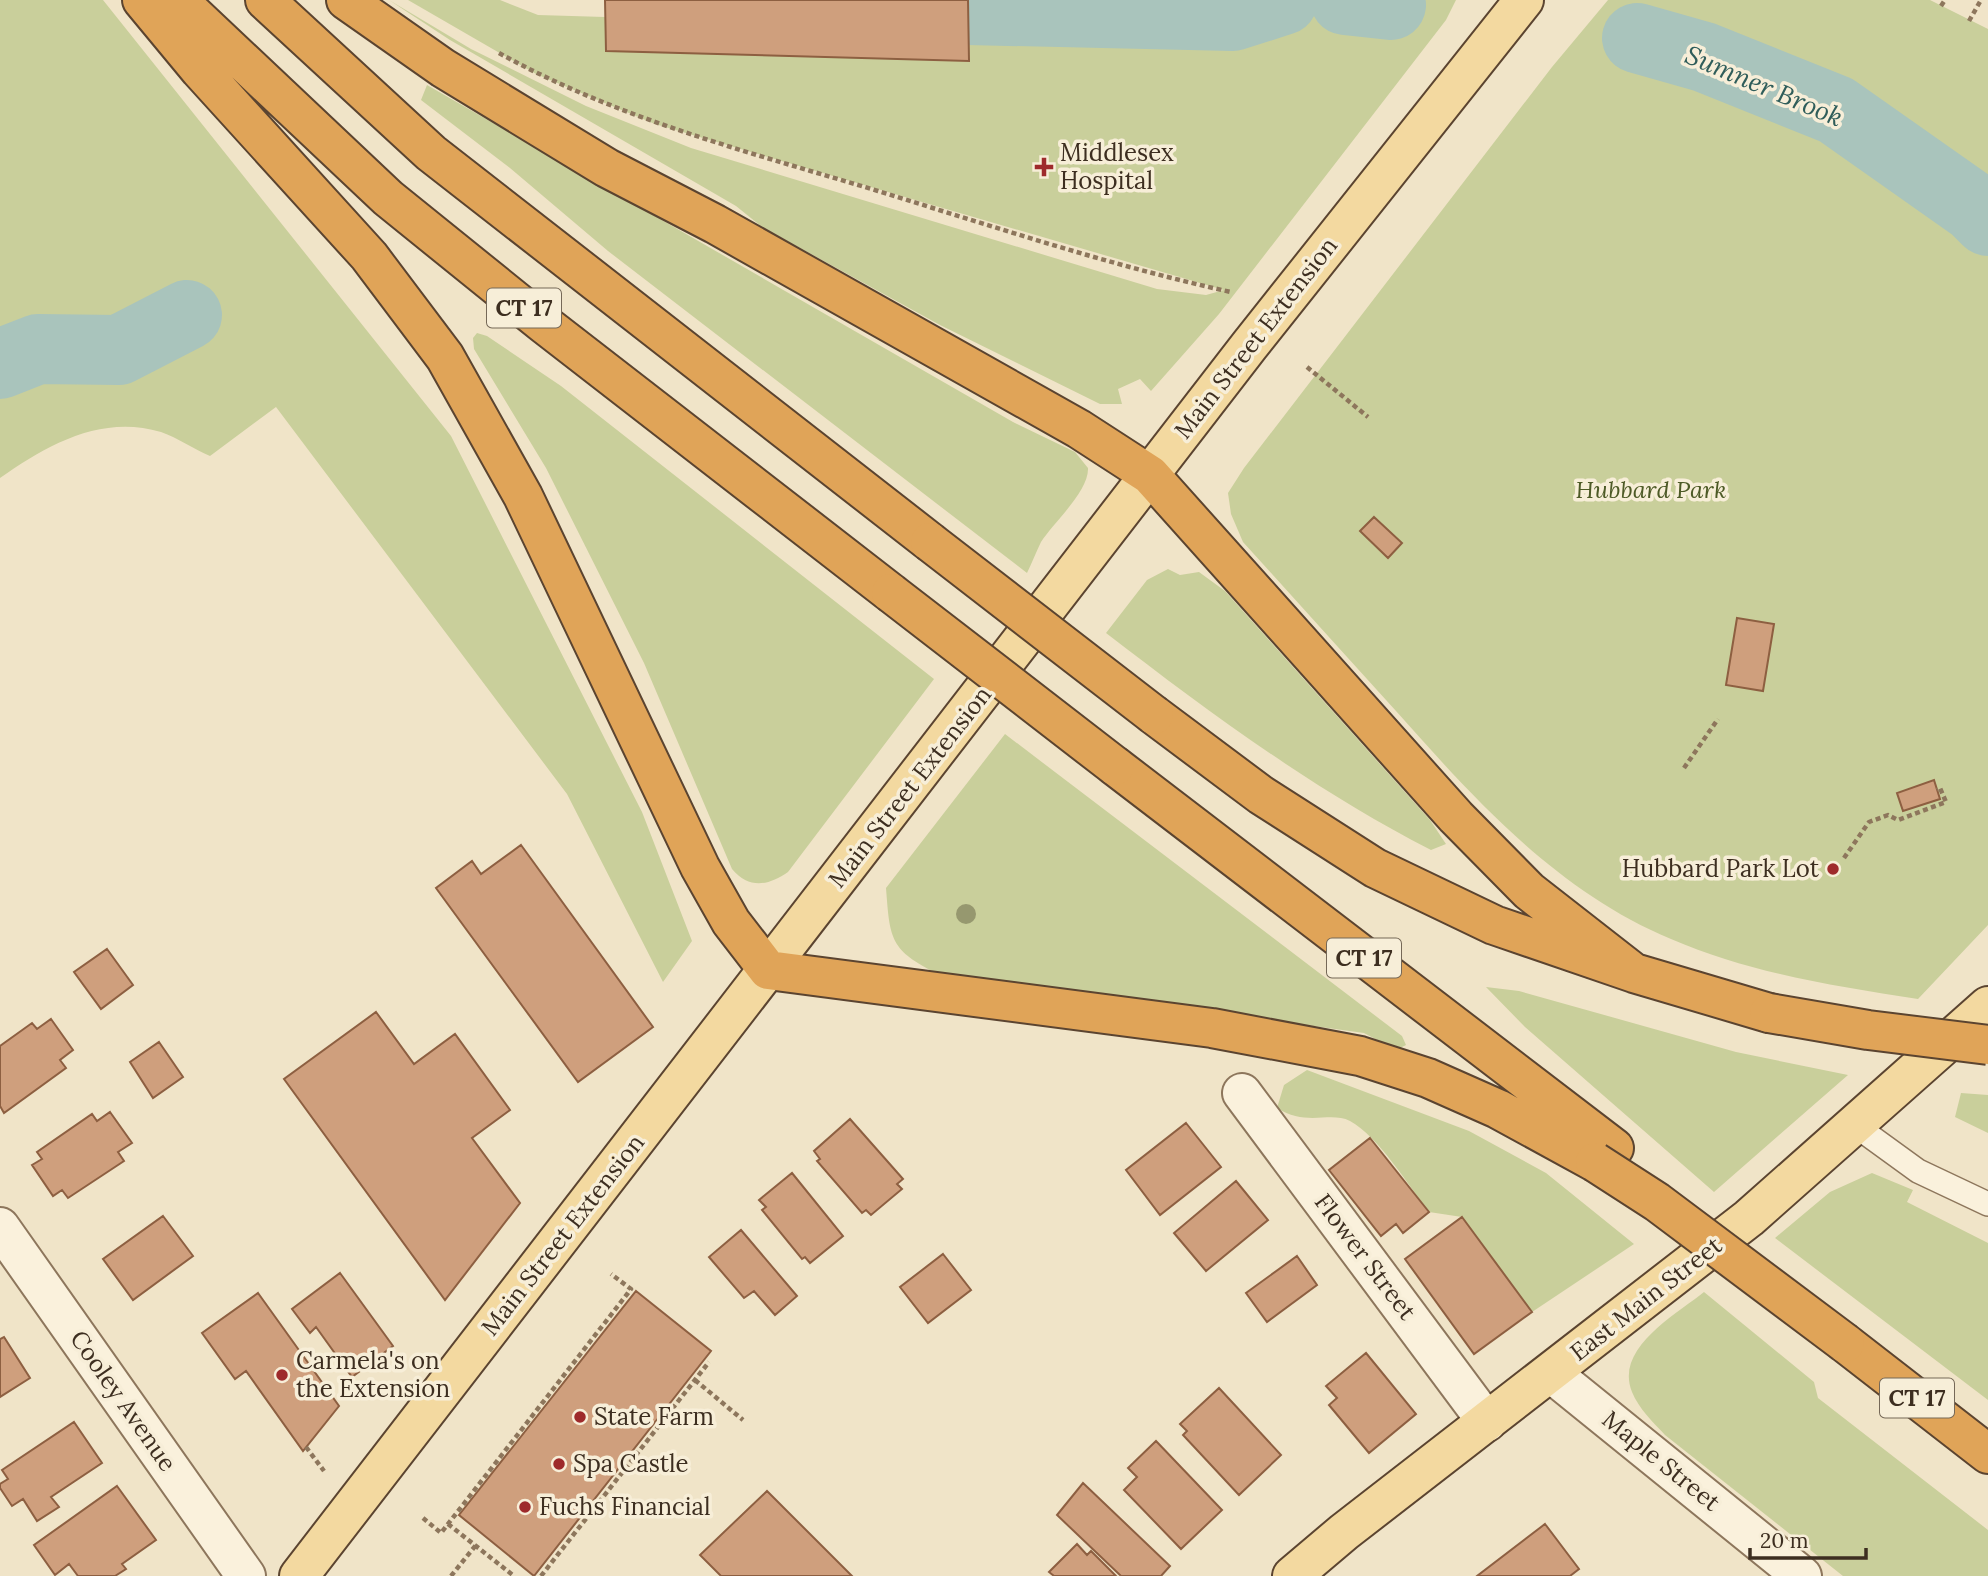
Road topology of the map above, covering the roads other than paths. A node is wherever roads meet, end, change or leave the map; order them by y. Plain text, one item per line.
1 (142, 0) edge
2 (178, 0) edge
3 (265, 0) edge
4 (346, 0) edge
5 (1524, 0) edge
6 (1150, 475) junction
7 (768, 970) junction
8 (1634, 973) junction
9 (1988, 1006) edge
10 (1988, 1045) edge
11 (1242, 1093) dead end
12 (1856, 1126) junction
13 (1605, 1155) junction
14 (1988, 1204) edge
15 (0, 1227) edge
16 (1551, 1373) junction
17 (1487, 1422) junction
18 (1988, 1454) edge
19 (246, 1576) edge
20 (299, 1576) edge
21 (1292, 1576) edge
22 (1802, 1576) edge

1 - 7 highway
2 - 13 highway, CT 17, bridge
3 - 8 highway, CT 17, bridge
4 - 6 highway
5 - 6 main road, Main Street Extension
6 - 7 main road, Main Street Extension
6 - 8 highway
7 - 13 highway
7 - 20 main road, Main Street Extension
8 - 10 highway, CT 17, bridge
9 - 12 main road, East Main Street
11 - 17 street, Flower Street
12 - 14 lane
12 - 16 main road, East Main Street
13 - 18 highway, CT 17, bridge
15 - 19 street, Cooley Avenue
16 - 17 main road, East Main Street
16 - 22 street, Maple Street
17 - 21 main road, East Main Street

